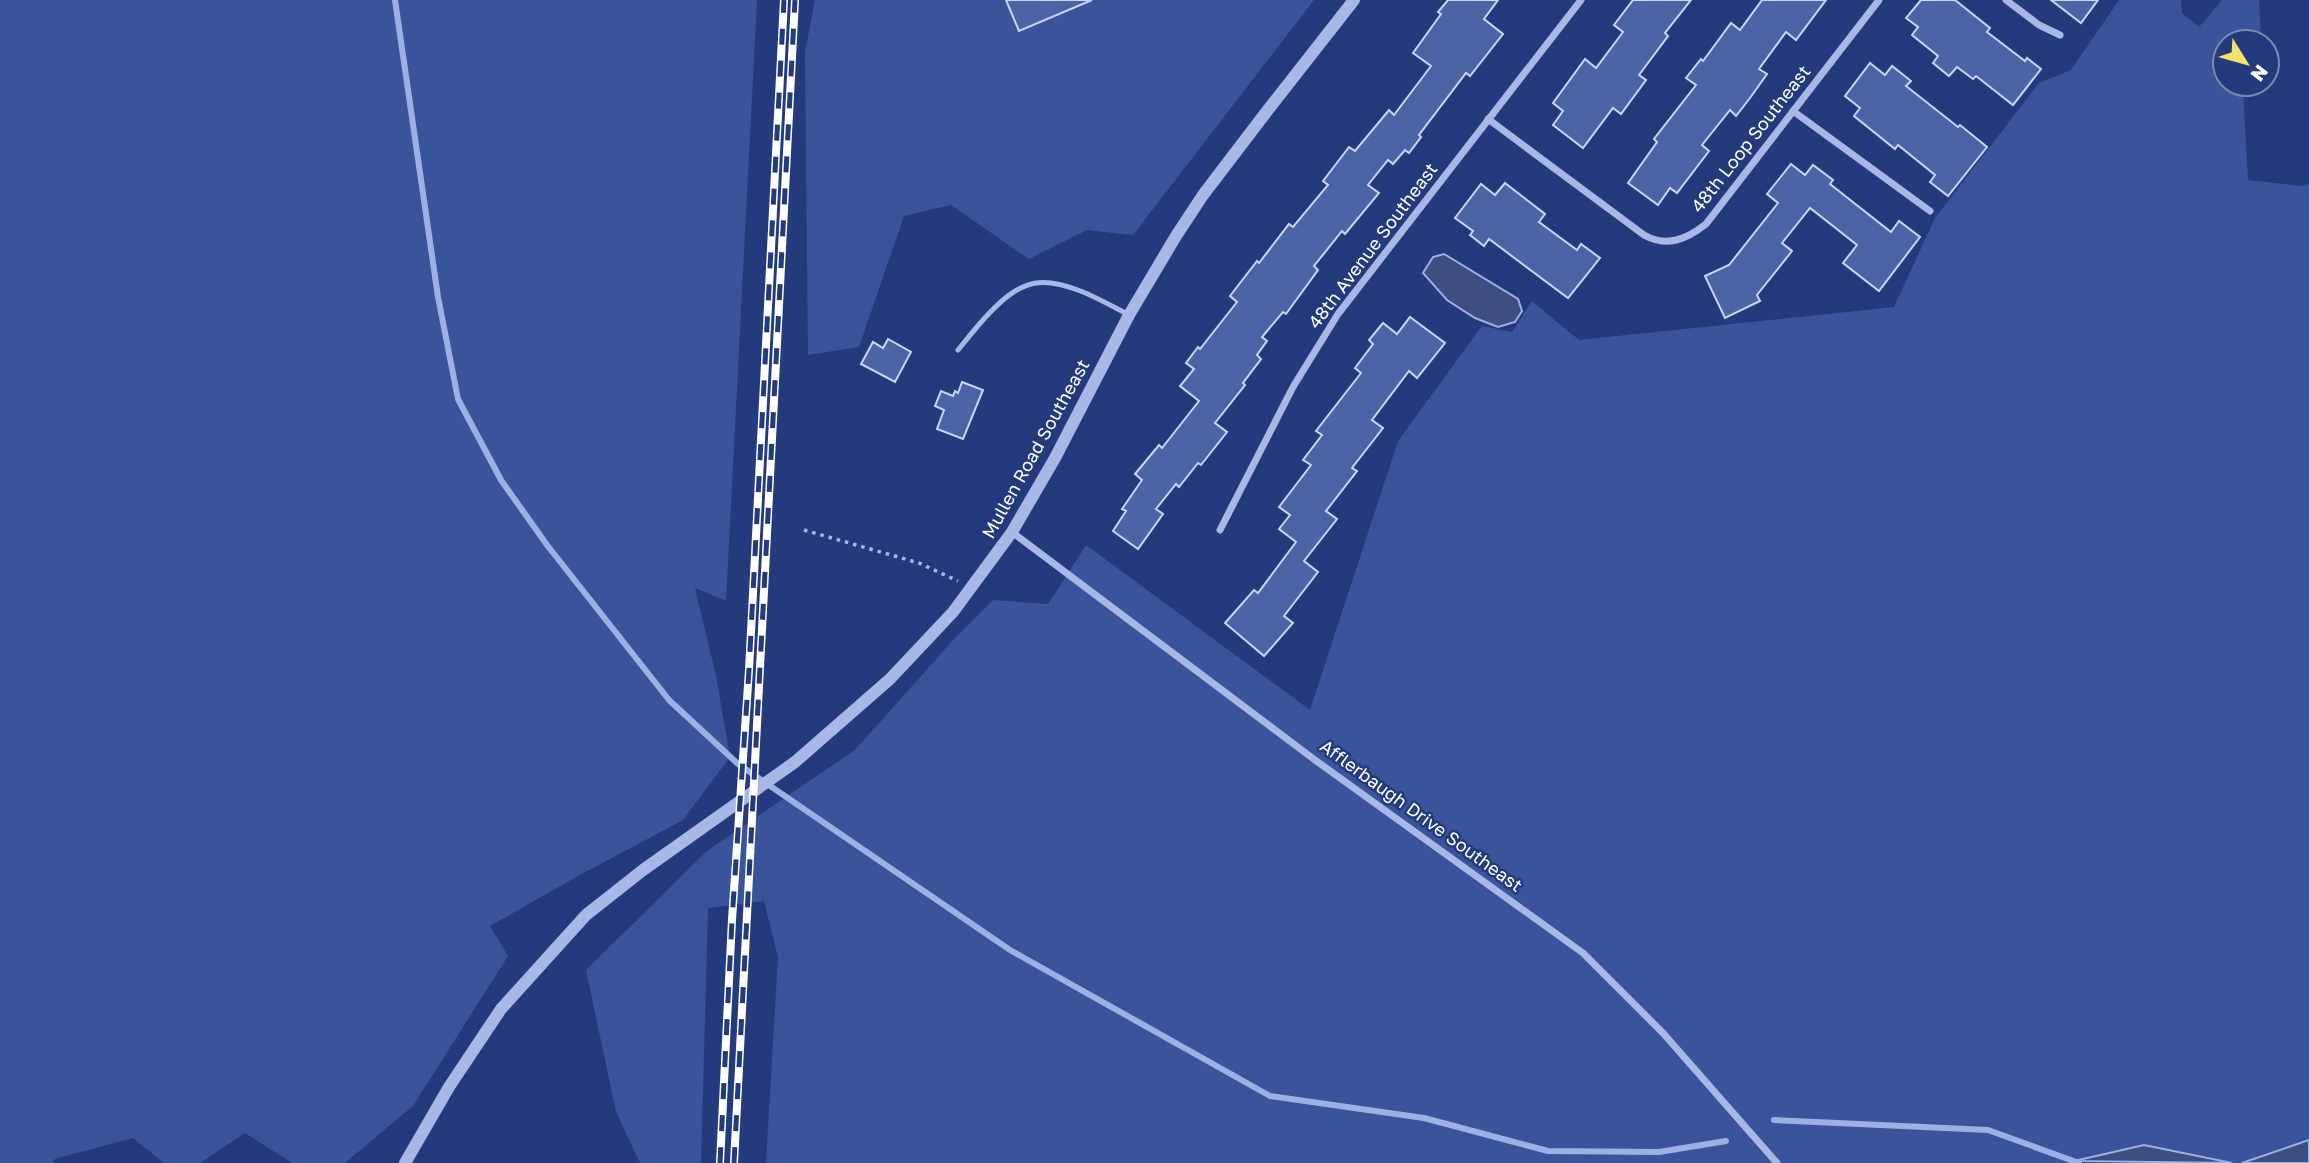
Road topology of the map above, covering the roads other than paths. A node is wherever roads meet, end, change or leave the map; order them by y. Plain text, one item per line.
1 (1354, 0) edge
2 (1581, 0) edge
3 (1879, 0) edge
4 (2006, 0) edge
5 (2060, 35) dead end
6 (1793, 111) junction
7 (1488, 119) junction
8 (1930, 211) dead end
9 (1129, 315) junction
10 (958, 350) dead end
11 (1220, 530) dead end
12 (1012, 532) junction
13 (405, 1163) edge
14 (1777, 1163) edge

1 - 9 street, Mullen Road Southeast
2 - 7 street, 48th Avenue Southeast
3 - 6 street, 48th Loop Southeast
4 - 5 street
6 - 7 street, 48th Loop Southeast
6 - 8 street
7 - 11 street, 48th Avenue Southeast
9 - 10 lane
9 - 12 street, Mullen Road Southeast
12 - 13 street, Mullen Road Southeast
12 - 14 street, Afflerbaugh Drive Southeast

